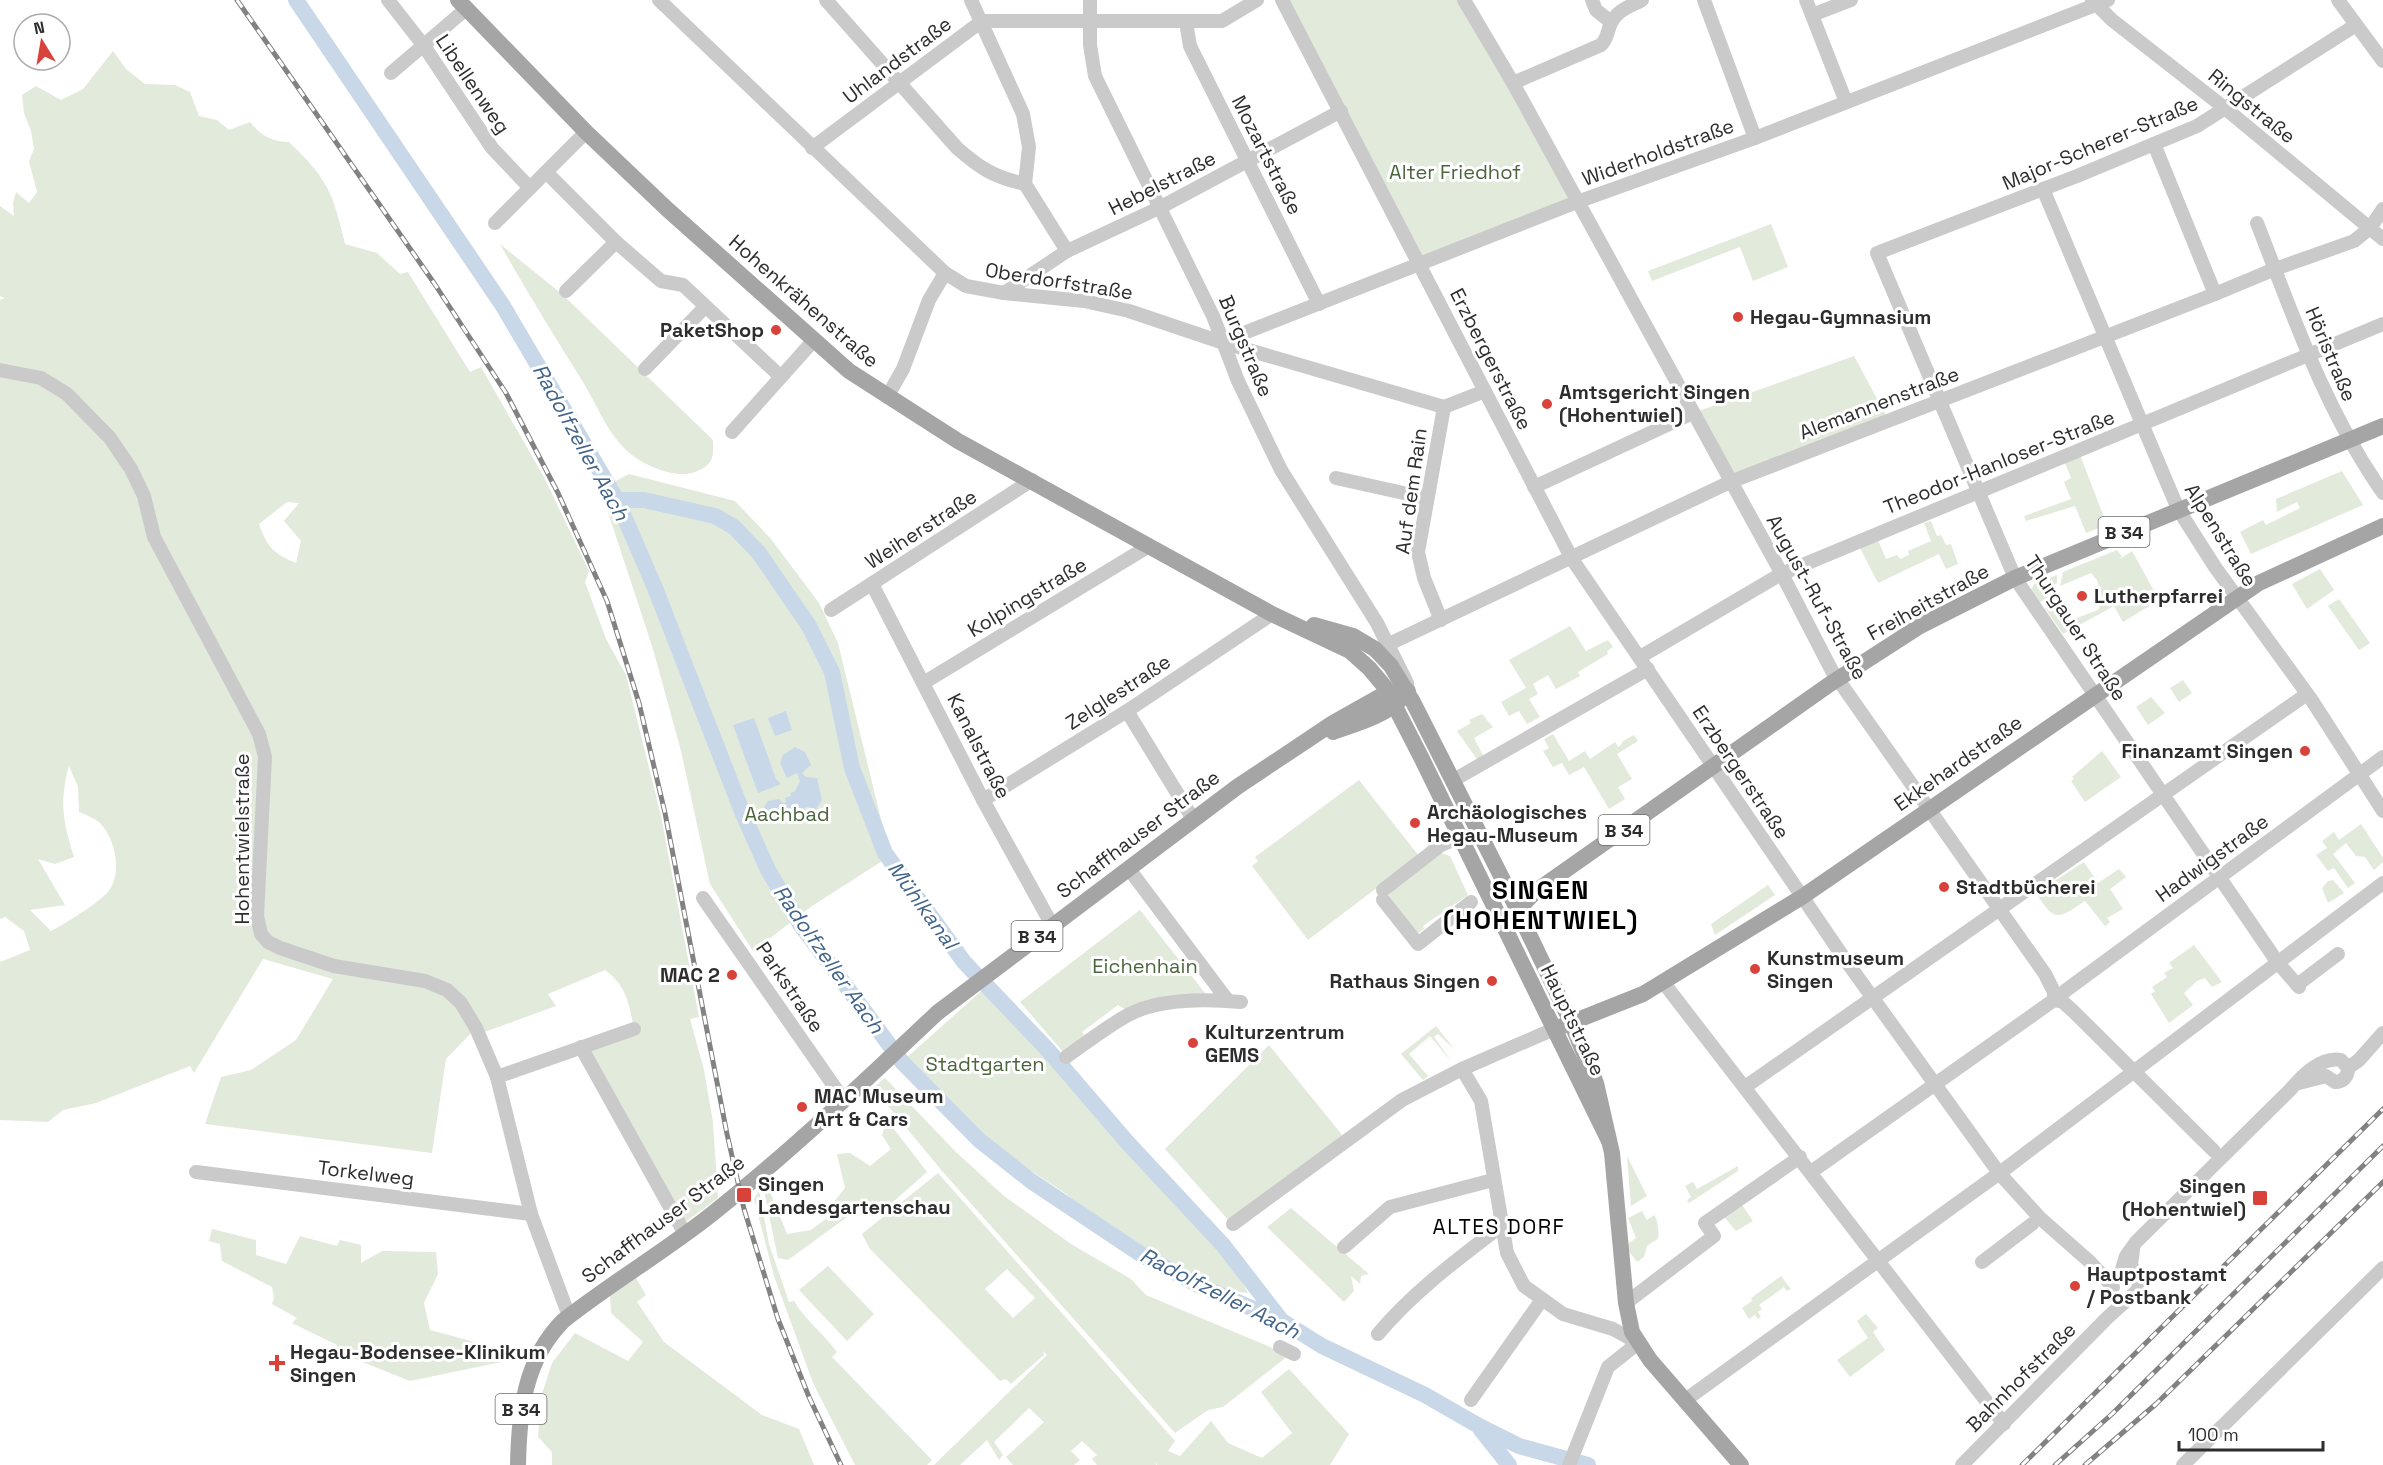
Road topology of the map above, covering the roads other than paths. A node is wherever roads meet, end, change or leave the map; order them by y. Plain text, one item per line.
1 (388, 0) edge
2 (659, 0) edge
3 (826, 0) edge
4 (971, 0) edge
5 (1090, 0) edge
6 (1257, 0) edge
7 (1282, 0) edge
8 (1464, 0) edge
9 (1592, 0) edge
10 (1642, 0) edge
11 (1704, 0) edge
12 (1806, 0) edge
13 (1851, 0) edge
14 (2338, 0) edge
15 (2098, 2) edge
16 (462, 4) edge
17 (1812, 15) junction
18 (1090, 20) junction
19 (982, 21) junction
20 (1186, 22) junction
21 (1611, 22) junction
22 (2356, 25) junction
23 (424, 46) junction
24 (2383, 61) edge
25 (391, 73) dead end
26 (897, 83) junction
27 (1513, 83) junction
28 (1846, 102) junction
29 (2226, 109) junction
30 (1341, 111) junction
31 (586, 132) junction
32 (1755, 138) junction
33 (2154, 144) junction
34 (812, 148) junction
35 (1249, 160) junction
36 (546, 172) junction
37 (1025, 184) junction
38 (530, 188) junction
39 (2043, 189) junction
40 (1577, 202) junction
41 (1161, 207) junction
42 (2383, 208) edge
43 (495, 223) dead end
44 (2257, 223) dead end
45 (2370, 228) junction
46 (2383, 239) edge
47 (616, 242) junction
48 (1067, 251) junction
49 (1877, 253) joint
50 (1420, 264) junction
51 (2275, 269) junction
52 (945, 273) junction
53 (566, 291) dead end
54 (1004, 293) junction
55 (2215, 294) junction
56 (1319, 304) junction
57 (705, 307) junction
58 (2383, 324) edge
59 (2105, 337) junction
60 (814, 340) junction
61 (1221, 342) junction
62 (2307, 354) junction
63 (0, 369) edge
64 (645, 369) dead end
65 (781, 377) junction
66 (1485, 391) junction
67 (888, 397) junction
68 (1939, 401) junction
69 (1444, 406) junction
70 (1693, 413) junction
71 (2140, 425) junction
72 (2383, 426) edge
73 (732, 432) dead end
74 (2347, 440) junction
75 (1336, 478) dead end
76 (1032, 480) junction
77 (1730, 482) junction
78 (1534, 487) junction
79 (1978, 491) junction
80 (2382, 491) edge
81 (1426, 498) junction
82 (2178, 509) junction
83 (2383, 526) edge
84 (1149, 546) junction
85 (1572, 559) junction
86 (1781, 574) junction
87 (2015, 578) junction
88 (873, 584) junction
89 (2236, 597) junction
90 (831, 610) dead end
91 (1272, 614) junction
92 (1441, 620) junction
93 (1382, 646) junction
94 (1350, 651) junction
95 (1640, 657) junction
96 (1648, 669) junction
97 (1837, 679) junction
98 (925, 682) junction
99 (1408, 691) junction
100 (2095, 693) junction
101 (2307, 694) junction
102 (1391, 699) junction
103 (1127, 711) junction
104 (2383, 757) edge
105 (1713, 768) junction
106 (2358, 775) junction
107 (1452, 781) junction
108 (2163, 795) junction
109 (983, 800) junction
110 (1929, 809) junction
111 (2383, 811) edge
112 (1194, 819) junction
113 (1460, 837) junction
114 (1130, 869) junction
115 (2219, 877) junction
116 (2383, 883) edge
117 (1505, 884) junction
118 (1536, 891) junction
119 (1802, 897) junction
120 (703, 898) dead end
121 (1471, 902) dead end
122 (1516, 910) junction
123 (2001, 910) junction
124 (1052, 925) junction
125 (1503, 925) junction
126 (2338, 954) dead end
127 (2278, 963) junction
128 (1663, 981) junction
129 (2059, 996) junction
130 (1873, 999) junction
131 (1571, 1023) junction
132 (634, 1029) dead end
133 (1554, 1029) junction
134 (2383, 1033) edge
135 (580, 1047) junction
136 (1066, 1057) dead end
137 (1462, 1069) junction
138 (2133, 1070) junction
139 (497, 1077) junction
140 (1936, 1084) junction
141 (1745, 1087) junction
142 (843, 1100) junction
143 (1609, 1141) junction
144 (2214, 1151) dead end
145 (1800, 1157) junction
146 (196, 1172) dead end
147 (1811, 1172) junction
148 (1999, 1173) junction
149 (1493, 1180) junction
150 (531, 1214) junction
151 (1233, 1224) dead end
152 (2032, 1224) dead end
153 (1501, 1226) junction
154 (685, 1234) junction
155 (1344, 1247) dead end
156 (1982, 1262) dead end
157 (2090, 1262) junction
158 (1873, 1264) junction
159 (2383, 1268) edge
160 (2125, 1271) junction
161 (2114, 1289) junction
162 (2130, 1296) junction
163 (1541, 1301) junction
164 (1626, 1303) junction
165 (568, 1316) junction
166 (2108, 1317) junction
167 (1378, 1334) dead end
168 (1638, 1343) junction
169 (1280, 1347) dead end
170 (1294, 1354) dead end
171 (1471, 1400) dead end
172 (1684, 1401) junction
173 (2004, 1424) junction
174 (1571, 1460) edge
175 (518, 1465) edge
176 (1741, 1465) edge
177 (1962, 1465) edge
178 (2183, 1465) edge

1 - 23 street, Libellenweg
2 - 34 street, Oberdorfstraße
3 - 26 street
4 - 19 street
5 - 18 street, Burgstraße
6 - 20 street, Uhlandstraße
7 - 30 street, Erzbergerstraße
8 - 27 street, August-Ruf-Straße
9 - 21 street
10 - 21 street
11 - 32 street
12 - 17 street
13 - 17 street
14 - 22 street
15 - 28 street, Widerholdstraße
15 - 29 street, Ringstraße
16 - 23 street
16 - 31 main road, Hohenkrähenstraße
17 - 28 street
18 - 19 street, Uhlandstraße
18 - 20 street, Uhlandstraße
18 - 41 street, Burgstraße
19 - 26 street, Uhlandstraße
19 - 37 street
20 - 35 street, Mozartstraße
21 - 27 street
22 - 24 street
22 - 29 street, Major-Scherer-Straße
23 - 25 street
23 - 38 street, Libellenweg
26 - 34 street, Uhlandstraße
26 - 37 street
27 - 40 street, August-Ruf-Straße
28 - 32 street, Widerholdstraße
29 - 33 street, Major-Scherer-Straße
29 - 45 street, Ringstraße
30 - 35 street, Hebelstraße
30 - 50 street, Erzbergerstraße
31 - 36 street
31 - 60 main road, Hohenkrähenstraße
32 - 40 street, Widerholdstraße
33 - 39 street, Major-Scherer-Straße
33 - 55 street
34 - 52 street, Oberdorfstraße
35 - 41 street, Hebelstraße
35 - 56 street, Mozartstraße
36 - 38 street
36 - 47 street
37 - 48 street
38 - 43 street
39 - 49 street, Major-Scherer-Straße
39 - 59 street, Alpenstraße
40 - 50 street, Widerholdstraße
40 - 70 street, August-Ruf-Straße
41 - 48 street, Hebelstraße
41 - 61 street, Burgstraße
42 - 45 street, Alemannenstraße
44 - 51 street, Höristraße
45 - 46 street, Ringstraße
45 - 51 street, Alemannenstraße
47 - 53 street
47 - 57 street
48 - 54 street, Hebelstraße
49 - 68 street, Thurgauer Straße
50 - 56 street, Widerholdstraße
50 - 66 street, Erzbergerstraße
51 - 55 street, Alemannenstraße
51 - 62 street, Höristraße
52 - 54 street, Oberdorfstraße
52 - 67 street
54 - 61 street, Oberdorfstraße
55 - 59 street, Alemannenstraße
56 - 61 street, Widerholdstraße
57 - 64 street
57 - 65 street
58 - 62 street, Theodor-Hanloser-Straße
59 - 68 street, Alemannenstraße
59 - 71 street, Alpenstraße
60 - 65 street
60 - 67 main road, Hohenkrähenstraße
61 - 69 street, Oberdorfstraße
61 - 93 street, Burgstraße
62 - 71 street, Theodor-Hanloser-Straße
62 - 74 street, Höristraße
63 - 139 street, Hohentwielstraße
65 - 73 street
66 - 69 street, Auf dem Rain
66 - 78 street, Erzbergerstraße
67 - 76 main road, Hohenkrähenstraße
68 - 77 street, Alemannenstraße
68 - 79 street, Thurgauer Straße
69 - 81 street, Auf dem Rain
70 - 77 street, August-Ruf-Straße
70 - 78 street
71 - 79 street, Theodor-Hanloser-Straße
71 - 82 street, Alpenstraße
72 - 74 main road, Freiheitstraße / B 34
74 - 80 street, Höristraße
74 - 82 main road, Freiheitstraße / B 34
75 - 81 street
76 - 84 main road, Hohenkrähenstraße
76 - 88 street, Weiherstraße
77 - 85 street, Alemannenstraße
77 - 86 street, August-Ruf-Straße
78 - 85 street, Erzbergerstraße
79 - 86 street, Theodor-Hanloser-Straße
79 - 87 street, Thurgauer Straße
81 - 92 street, Auf dem Rain
82 - 87 main road, Freiheitstraße / B 34
82 - 89 street, Alpenstraße
83 - 89 main road, Ekkehardstraße
84 - 91 main road, Hohenkrähenstraße
84 - 98 street, Kolpingstraße
85 - 92 street, Alemannenstraße
85 - 95 street, Erzbergerstraße
86 - 95 street, Theodor-Hanloser-Straße
86 - 97 street, August-Ruf-Straße
87 - 97 main road, Freiheitstraße / B 34
87 - 100 street, Thurgauer Straße
88 - 90 street, Weiherstraße
88 - 98 street, Kanalstraße
89 - 100 main road, Ekkehardstraße
89 - 101 street, Alpenstraße
91 - 93 main road, Hohenkrähenstraße
91 - 94 main road, Hohenkrähenstraße
91 - 103 street, Zelglestraße
92 - 93 street, Alemannenstraße
93 - 94 main road
93 - 99 main road, Hohenkrähenstraße
94 - 102 main road, Hohenkrähenstraße
95 - 96 street, Erzbergerstraße
96 - 105 street, Erzbergerstraße
96 - 107 street
97 - 105 main road, Freiheitstraße / B 34
97 - 110 street, August-Ruf-Straße
98 - 109 street, Kanalstraße
99 - 102 main road, Schaffhauser Straße / B 34
99 - 107 main road, Hauptstraße
100 - 108 street, Thurgauer Straße
100 - 110 main road, Ekkehardstraße
101 - 106 street, Alpenstraße
101 - 108 street
102 - 112 main road, Schaffhauser Straße / B 34
102 - 113 main road, Hauptstraße
103 - 109 street, Zelglestraße
103 - 112 street
104 - 106 street, Hadwigstraße
105 - 118 main road, Freiheitstraße / B 34
105 - 119 street, Erzbergerstraße
106 - 111 street, Alpenstraße
106 - 115 street, Hadwigstraße
107 - 117 main road, Hauptstraße
108 - 115 street, Thurgauer Straße
108 - 123 street
109 - 124 street, Kanalstraße
110 - 119 main road, Ekkehardstraße
110 - 123 street, August-Ruf-Straße
112 - 114 main road, Schaffhauser Straße / B 34
113 - 121 street
113 - 125 main road, Hauptstraße
114 - 124 main road, Schaffhauser Straße / B 34
114 - 136 street
115 - 127 street, Thurgauer Straße
115 - 129 street, Hadwigstraße
116 - 127 street
117 - 118 main road
117 - 122 main road, Hauptstraße
118 - 122 main road, Freiheitstraße / B 34
119 - 128 main road, Ekkehardstraße
119 - 130 street, Erzbergerstraße
120 - 142 street, Parkstraße
122 - 125 main road, Freiheitstraße / B 34
122 - 131 main road, Hauptstraße
123 - 129 street, August-Ruf-Straße
123 - 130 street
124 - 142 main road, Schaffhauser Straße / B 34
125 - 133 main road, Hauptstraße
126 - 127 street, Thurgauer Straße
127 - 138 street
128 - 131 main road, Ekkehardstraße
128 - 141 street
129 - 138 street, August-Ruf-Straße
129 - 140 street, Hadwigstraße
130 - 140 street, Erzbergerstraße
130 - 141 street
131 - 133 main road, Ekkehardstraße
131 - 143 main road, Hauptstraße
132 - 135 street
133 - 137 street
133 - 143 main road, Hauptstraße
134 - 160 street, Bahnhofstraße
135 - 139 street
135 - 154 street
137 - 149 street
137 - 151 street
138 - 144 street, August-Ruf-Straße
138 - 148 street
139 - 150 street, Hohentwielstraße
140 - 147 street, Hadwigstraße
140 - 148 street, Erzbergerstraße
141 - 145 street
142 - 154 main road, Schaffhauser Straße / B 34
143 - 164 main road, Hauptstraße
145 - 147 street
145 - 164 street
146 - 150 street, Torkelweg
147 - 158 street
148 - 157 street, Erzbergerstraße
148 - 158 street
149 - 153 street
149 - 155 street
150 - 165 street, Hohentwielstraße
152 - 156 street
153 - 163 street
153 - 167 street
154 - 165 main road, Schaffhauser Straße / B 34
157 - 160 street, Erzbergerstraße
157 - 161 street, Erzbergerstraße
158 - 172 street
158 - 173 street
159 - 178 street
160 - 161 street, Bahnhofstraße
160 - 162 street, Bahnhofstraße
161 - 162 street
161 - 166 street, Bahnhofstraße
162 - 166 street, Bahnhofstraße
163 - 168 street
163 - 171 street
164 - 168 main road, Hauptstraße
165 - 175 main road, Schaffhauser Straße / B 34
166 - 173 street, Bahnhofstraße
168 - 172 main road, Hauptstraße
168 - 174 street
169 - 170 street
172 - 176 main road, Hauptstraße
173 - 177 street, Bahnhofstraße

